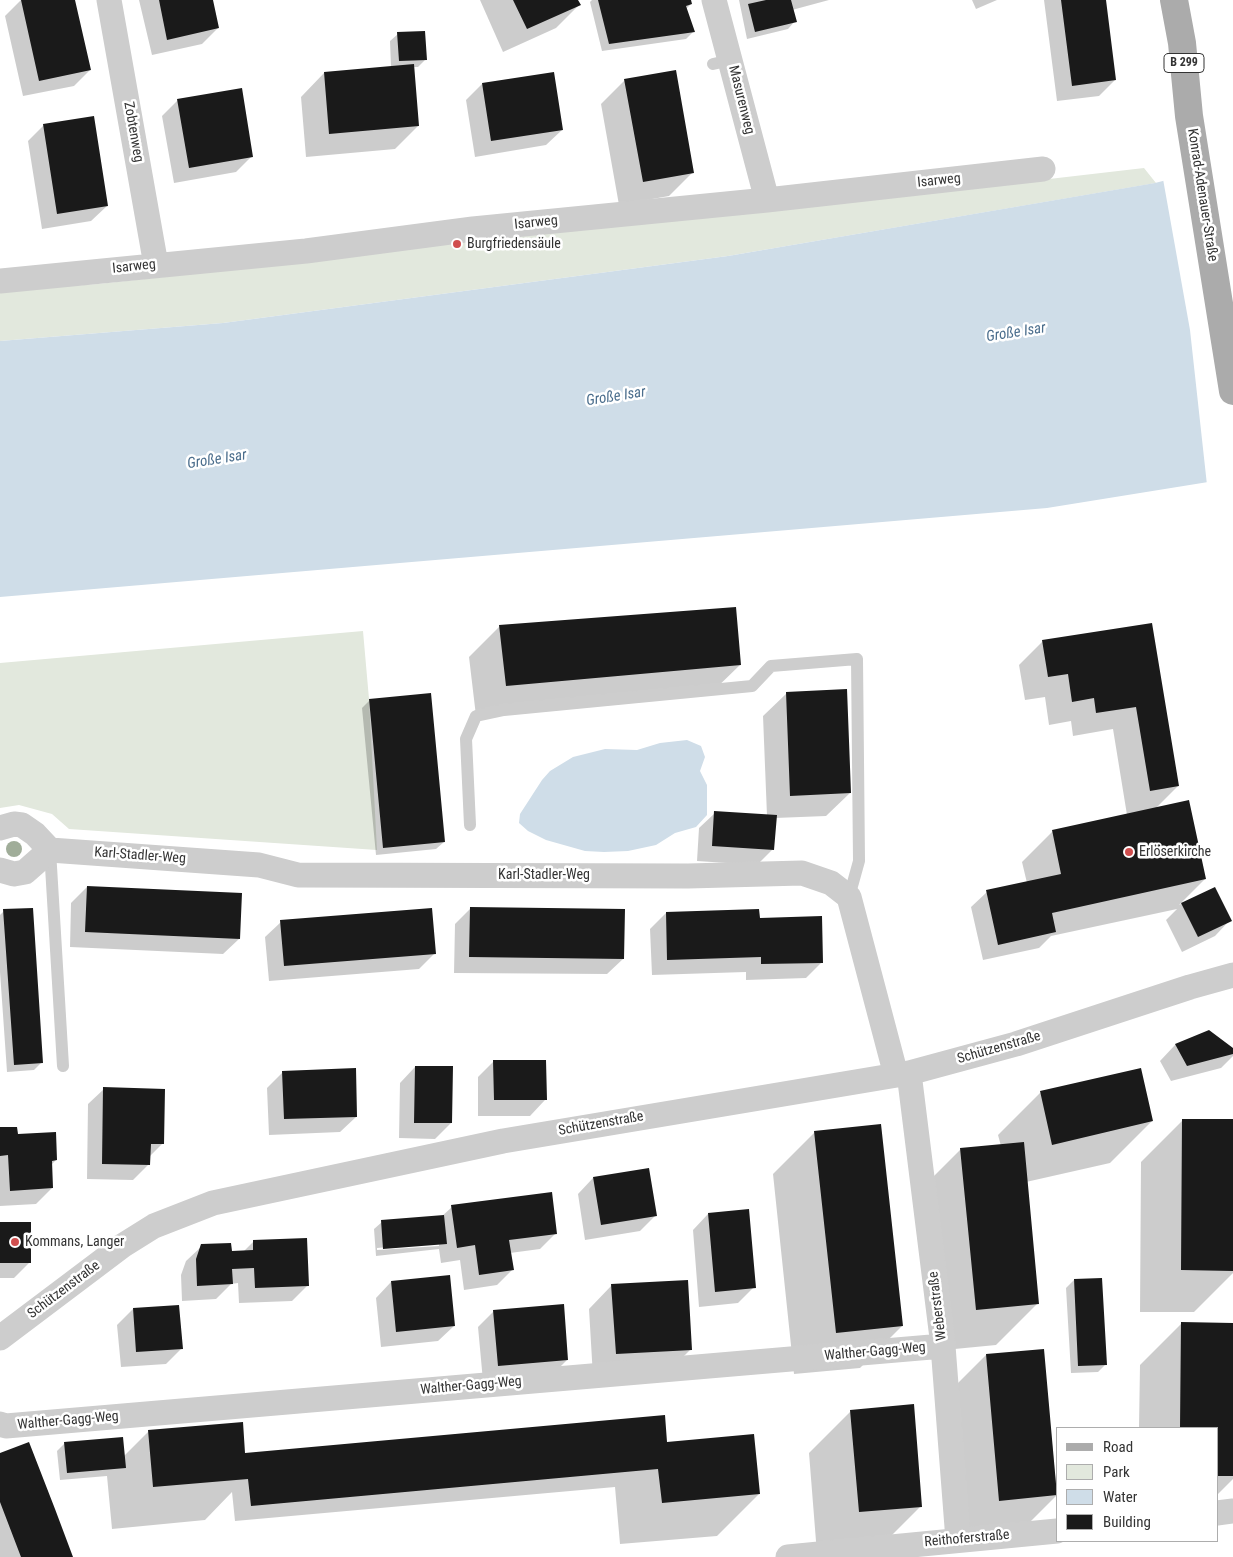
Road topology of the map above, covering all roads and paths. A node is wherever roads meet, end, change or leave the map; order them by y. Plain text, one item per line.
1 (109, 0) edge
2 (714, 0) edge
3 (1174, 0) edge
4 (1043, 169) dead end
5 (767, 200) junction
6 (156, 265) junction
7 (0, 281) edge
8 (1233, 391) edge
9 (470, 825) dead end
10 (0, 828) edge
11 (50, 850) junction
12 (0, 870) edge
13 (849, 897) junction
14 (1233, 975) edge
15 (63, 1066) dead end
16 (902, 1074) junction
17 (0, 1338) edge
18 (943, 1346) junction
19 (0, 1424) edge
20 (1233, 1511) edge
21 (1218, 1513) edge
22 (1056, 1531) edge
23 (958, 1540) junction
24 (840, 1554) edge
25 (788, 1557) edge

1 - 6 street, Zobtenweg
2 - 5 street, Masurenweg
3 - 8 main road, Konrad-Adenauer-Straße / B 299
4 - 5 street, Isarweg
5 - 6 street, Isarweg
6 - 7 street, Isarweg
9 - 13 lane
10 - 11 street
11 - 12 street
11 - 13 street, Karl-Stadler-Weg
11 - 15 lane
13 - 16 street
14 - 16 street, Schützenstraße
16 - 17 street, Schützenstraße
16 - 18 street, Weberstraße
18 - 19 street, Walther-Gagg-Weg
18 - 23 street, Weberstraße
20 - 21 street
22 - 23 street, Reithoferstraße
23 - 24 street, Reithoferstraße
24 - 25 street, Reithoferstraße

